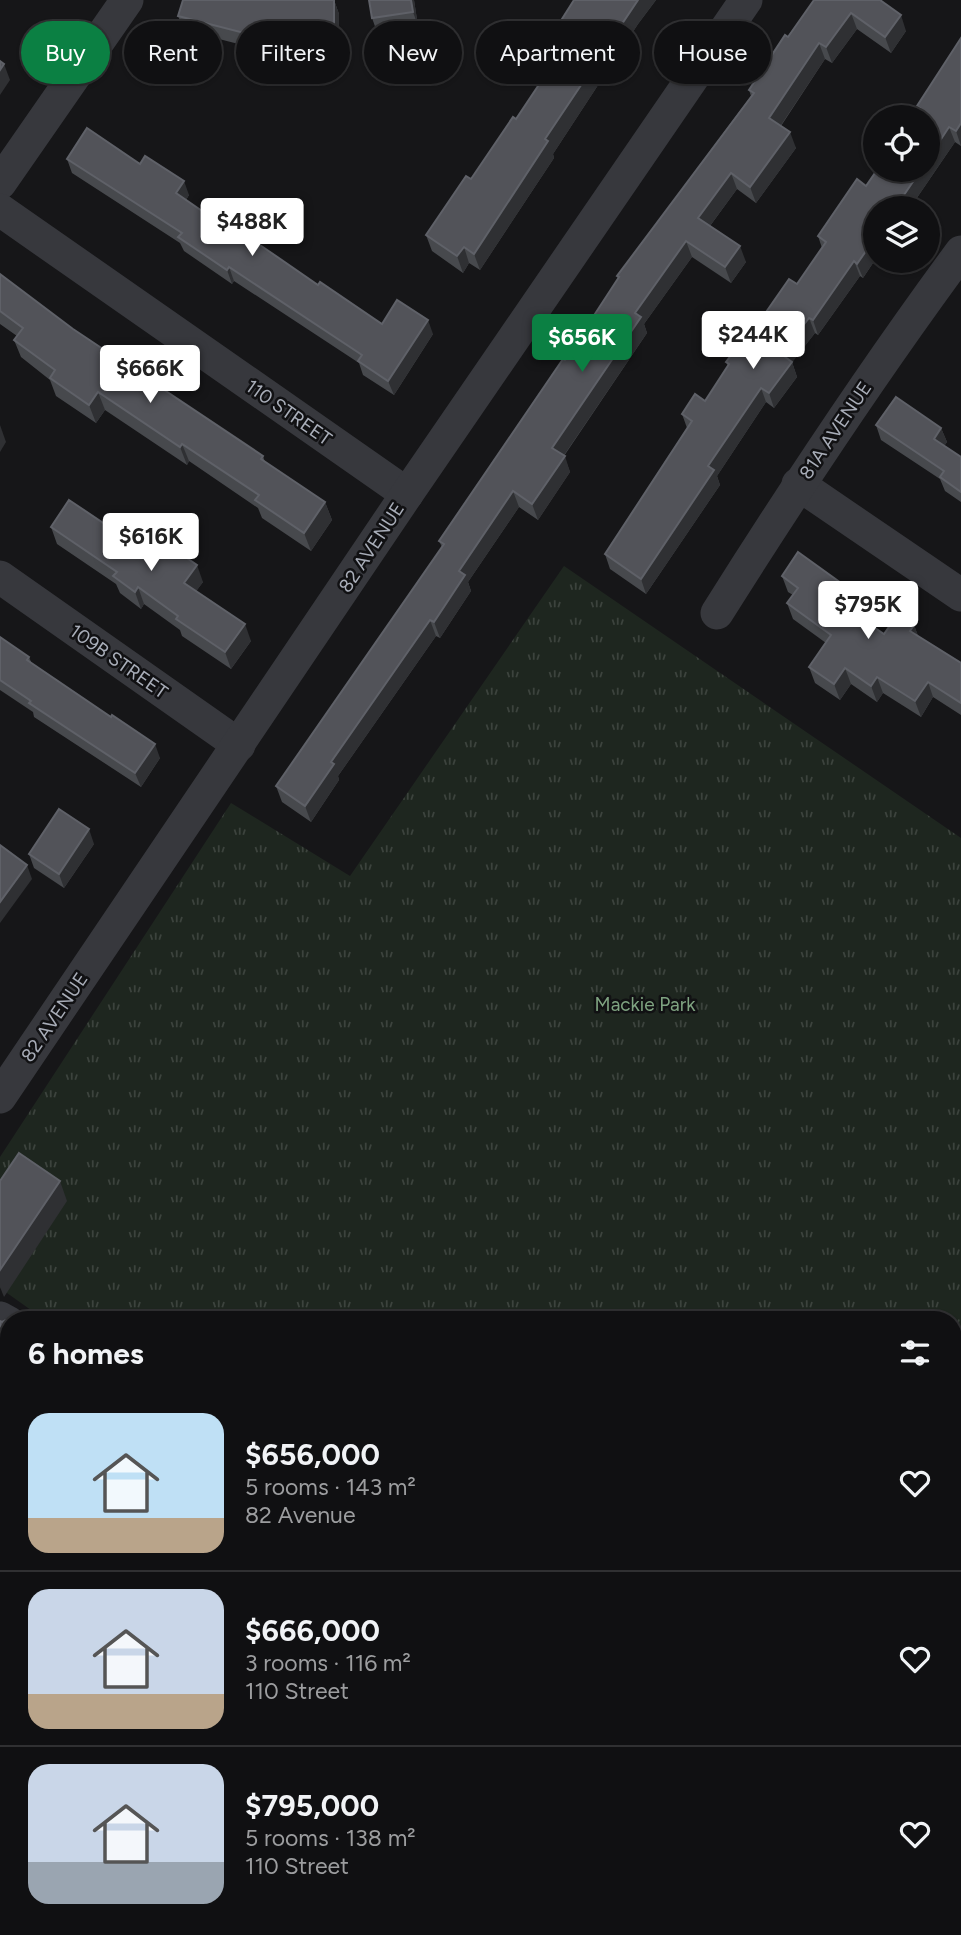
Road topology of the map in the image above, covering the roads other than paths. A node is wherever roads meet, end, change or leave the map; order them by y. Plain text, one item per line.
1 (127, 0) edge
2 (746, 0) edge
3 (0, 183) edge
4 (0, 210) edge
5 (961, 252) edge
6 (798, 484) junction
7 (407, 494) junction
8 (0, 577) edge
9 (961, 595) edge
10 (717, 613) dead end
11 (239, 745) junction
12 (0, 1097) edge

1 - 3 street
2 - 7 street, 82 AVENUE
4 - 7 street, 110 STREET
5 - 6 street, 81A AVENUE
6 - 9 street
6 - 10 street, 81A AVENUE
7 - 11 street, 82 AVENUE
8 - 11 street, 109B STREET
11 - 12 street, 82 AVENUE

